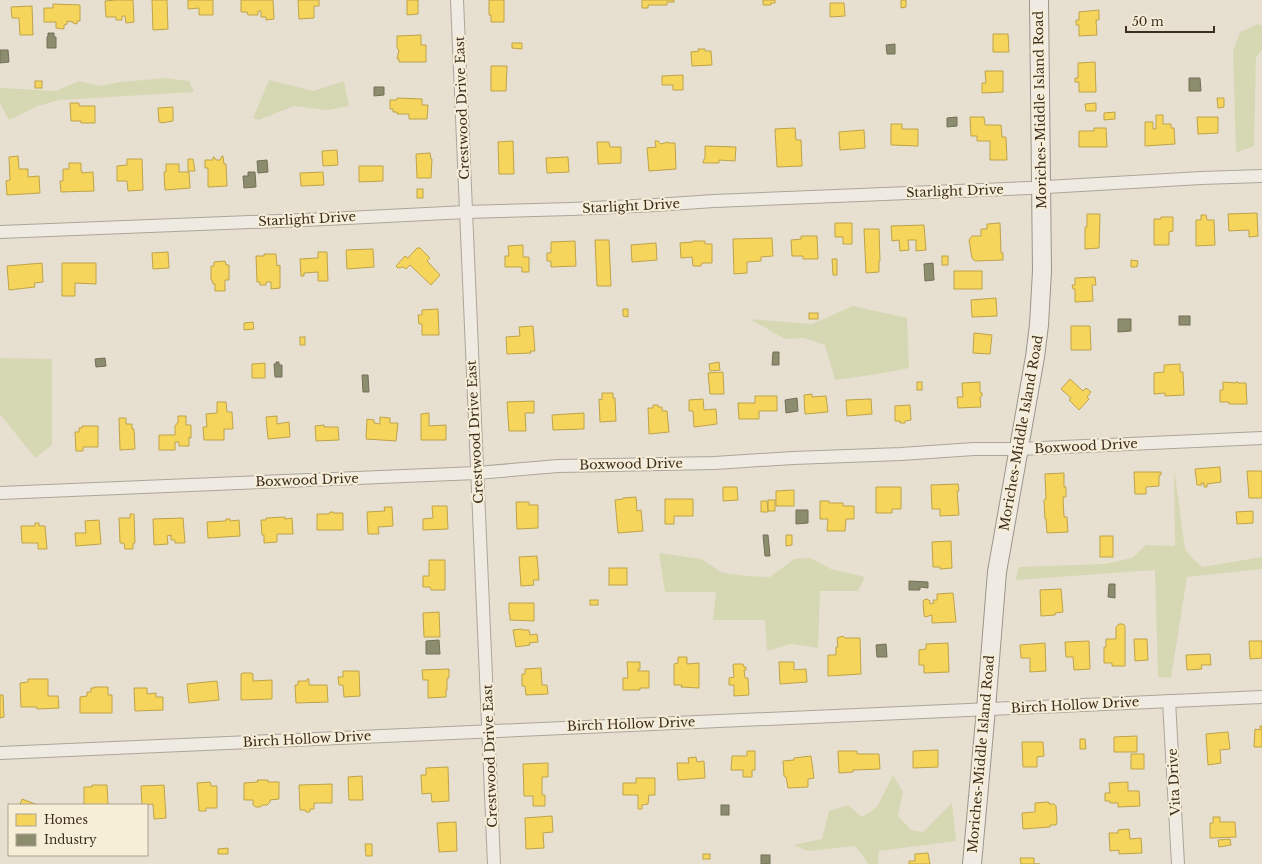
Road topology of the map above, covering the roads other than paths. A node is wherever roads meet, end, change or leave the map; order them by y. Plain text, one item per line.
1 (457, 0) edge
2 (1039, 0) edge
3 (1262, 176) edge
4 (1041, 187) junction
5 (466, 212) junction
6 (0, 232) edge
7 (1262, 438) edge
8 (1019, 449) junction
9 (477, 473) junction
10 (0, 493) edge
11 (1262, 697) edge
12 (1169, 701) junction
13 (986, 709) junction
14 (489, 730) junction
15 (0, 753) edge
16 (494, 864) edge
17 (972, 864) edge
18 (1178, 864) edge

1 - 5 street, Crestwood Drive East
2 - 4 main road, Moriches-Middle Island Road
3 - 4 street, Starlight Drive
4 - 5 street, Starlight Drive
4 - 8 main road, Moriches-Middle Island Road
5 - 6 street, Starlight Drive
5 - 9 street, Crestwood Drive East
7 - 8 street, Boxwood Drive
8 - 9 street, Boxwood Drive
8 - 13 main road, Moriches-Middle Island Road
9 - 10 street, Boxwood Drive
9 - 14 street, Crestwood Drive East
11 - 12 street, Birch Hollow Drive
12 - 13 street, Birch Hollow Drive
12 - 18 street, Vita Drive
13 - 14 street, Birch Hollow Drive
13 - 17 main road, Moriches-Middle Island Road
14 - 15 street, Birch Hollow Drive
14 - 16 street, Crestwood Drive East

